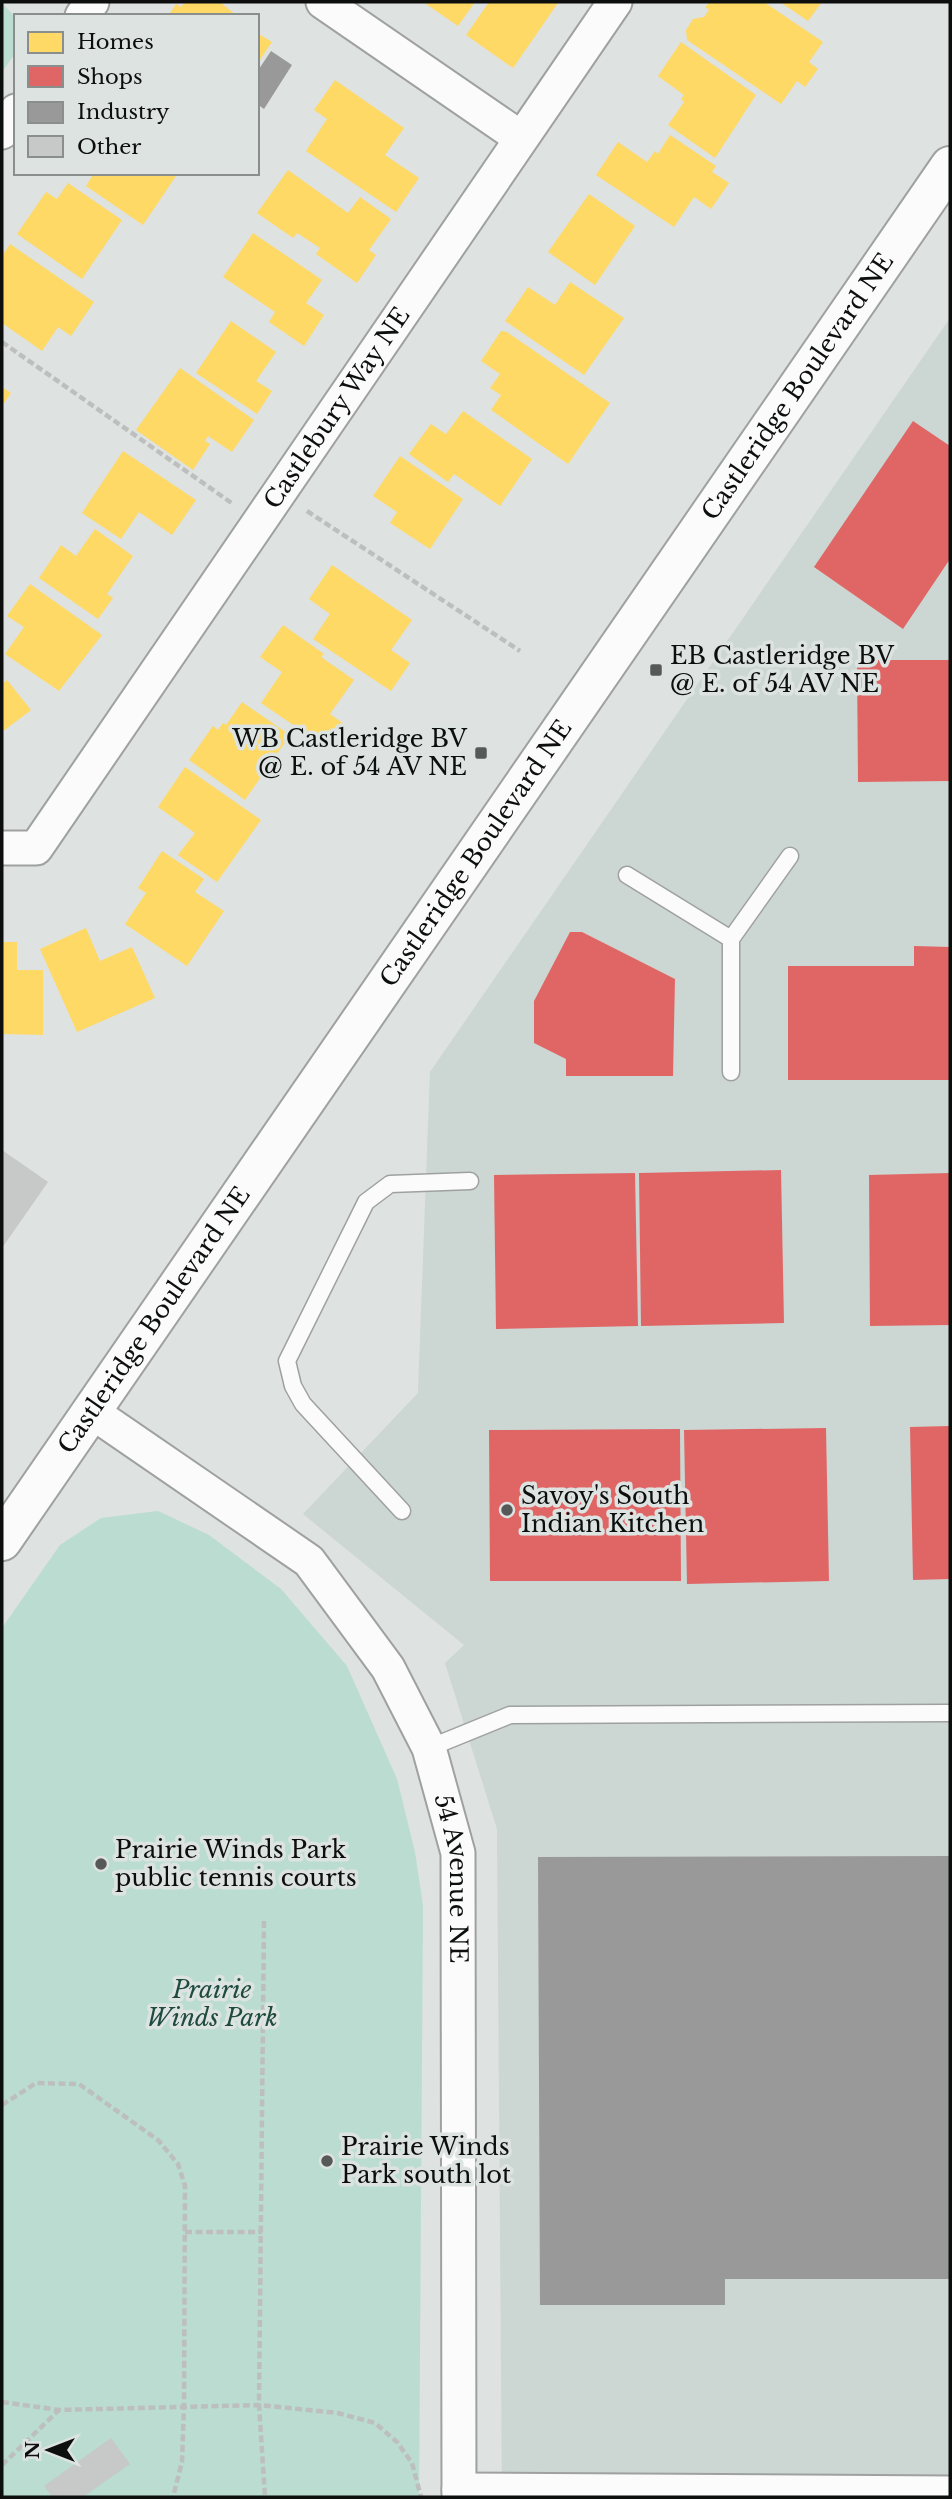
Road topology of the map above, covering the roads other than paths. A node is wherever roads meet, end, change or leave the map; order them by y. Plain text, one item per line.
1 (323, 2) edge
2 (615, 2) edge
3 (14, 114) edge
4 (2, 132) edge
5 (521, 138) junction
6 (950, 166) edge
7 (2, 848) edge
8 (790, 856) dead end
9 (627, 875) dead end
10 (731, 939) junction
11 (731, 1072) dead end
12 (470, 1181) dead end
13 (92, 1412) junction
14 (402, 1511) dead end
15 (2, 1541) edge
16 (950, 1713) edge
17 (429, 1748) junction
18 (950, 2493) edge
19 (459, 2494) edge

1 - 5 street
2 - 5 street, Castlebury Way NE
3 - 4 street
5 - 7 street, Castlebury Way NE
6 - 13 street, Castleridge Boulevard NE
8 - 10 lane
9 - 10 lane
10 - 11 lane
12 - 14 lane
13 - 15 street, Castleridge Boulevard NE
13 - 17 street, 54 Avenue NE
16 - 17 lane
17 - 19 street, 54 Avenue NE
18 - 19 street

